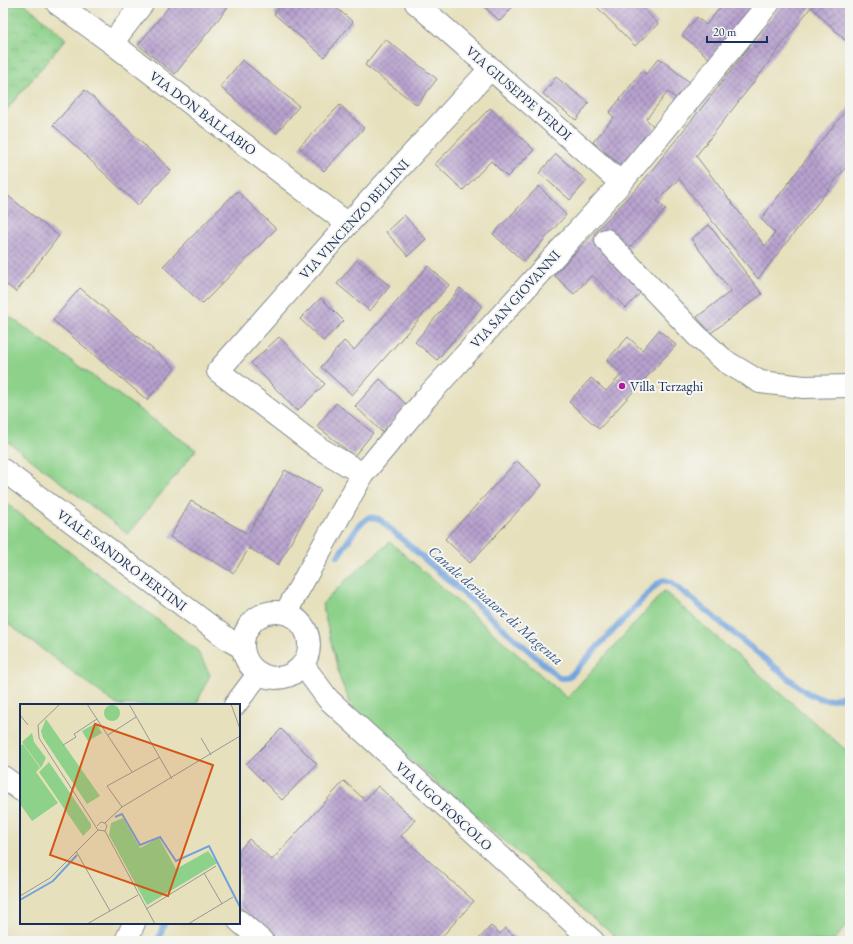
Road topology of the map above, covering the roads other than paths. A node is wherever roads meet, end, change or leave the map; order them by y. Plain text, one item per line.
1 (57, 3) edge
2 (142, 3) edge
3 (416, 3) edge
4 (769, 3) edge
5 (112, 43) junction
6 (491, 68) junction
7 (620, 183) junction
8 (348, 224) junction
9 (596, 231) junction
10 (850, 386) edge
11 (3, 470) edge
12 (363, 474) junction
13 (286, 612) junction
14 (243, 648) junction
15 (303, 665) junction
16 (259, 673) junction
17 (236, 704) edge
18 (3, 777) edge
19 (20, 789) edge
20 (240, 922) edge
21 (134, 924) edge
22 (126, 941) edge
23 (262, 941) edge
24 (593, 941) edge

1 - 5 street, VIA DON BALLABIO
2 - 5 street
3 - 6 street, VIA GIUSEPPE VERDI
4 - 7 street, VIA SAN GIOVANNI
5 - 8 street, VIA DON BALLABIO
6 - 7 street, VIA GIUSEPPE VERDI
6 - 8 street, VIA VINCENZO BELLINI
7 - 9 street, VIA SAN GIOVANNI
8 - 12 street, VIA VINCENZO BELLINI
9 - 10 street
9 - 12 street, VIA SAN GIOVANNI
11 - 14 street, VIALE SANDRO PERTINI
12 - 13 street, VIA SAN GIOVANNI
13 - 14 street
13 - 15 street
14 - 16 street
15 - 16 street
15 - 24 street, VIA UGO FOSCOLO
16 - 17 street
18 - 19 street
20 - 23 street
21 - 22 street

